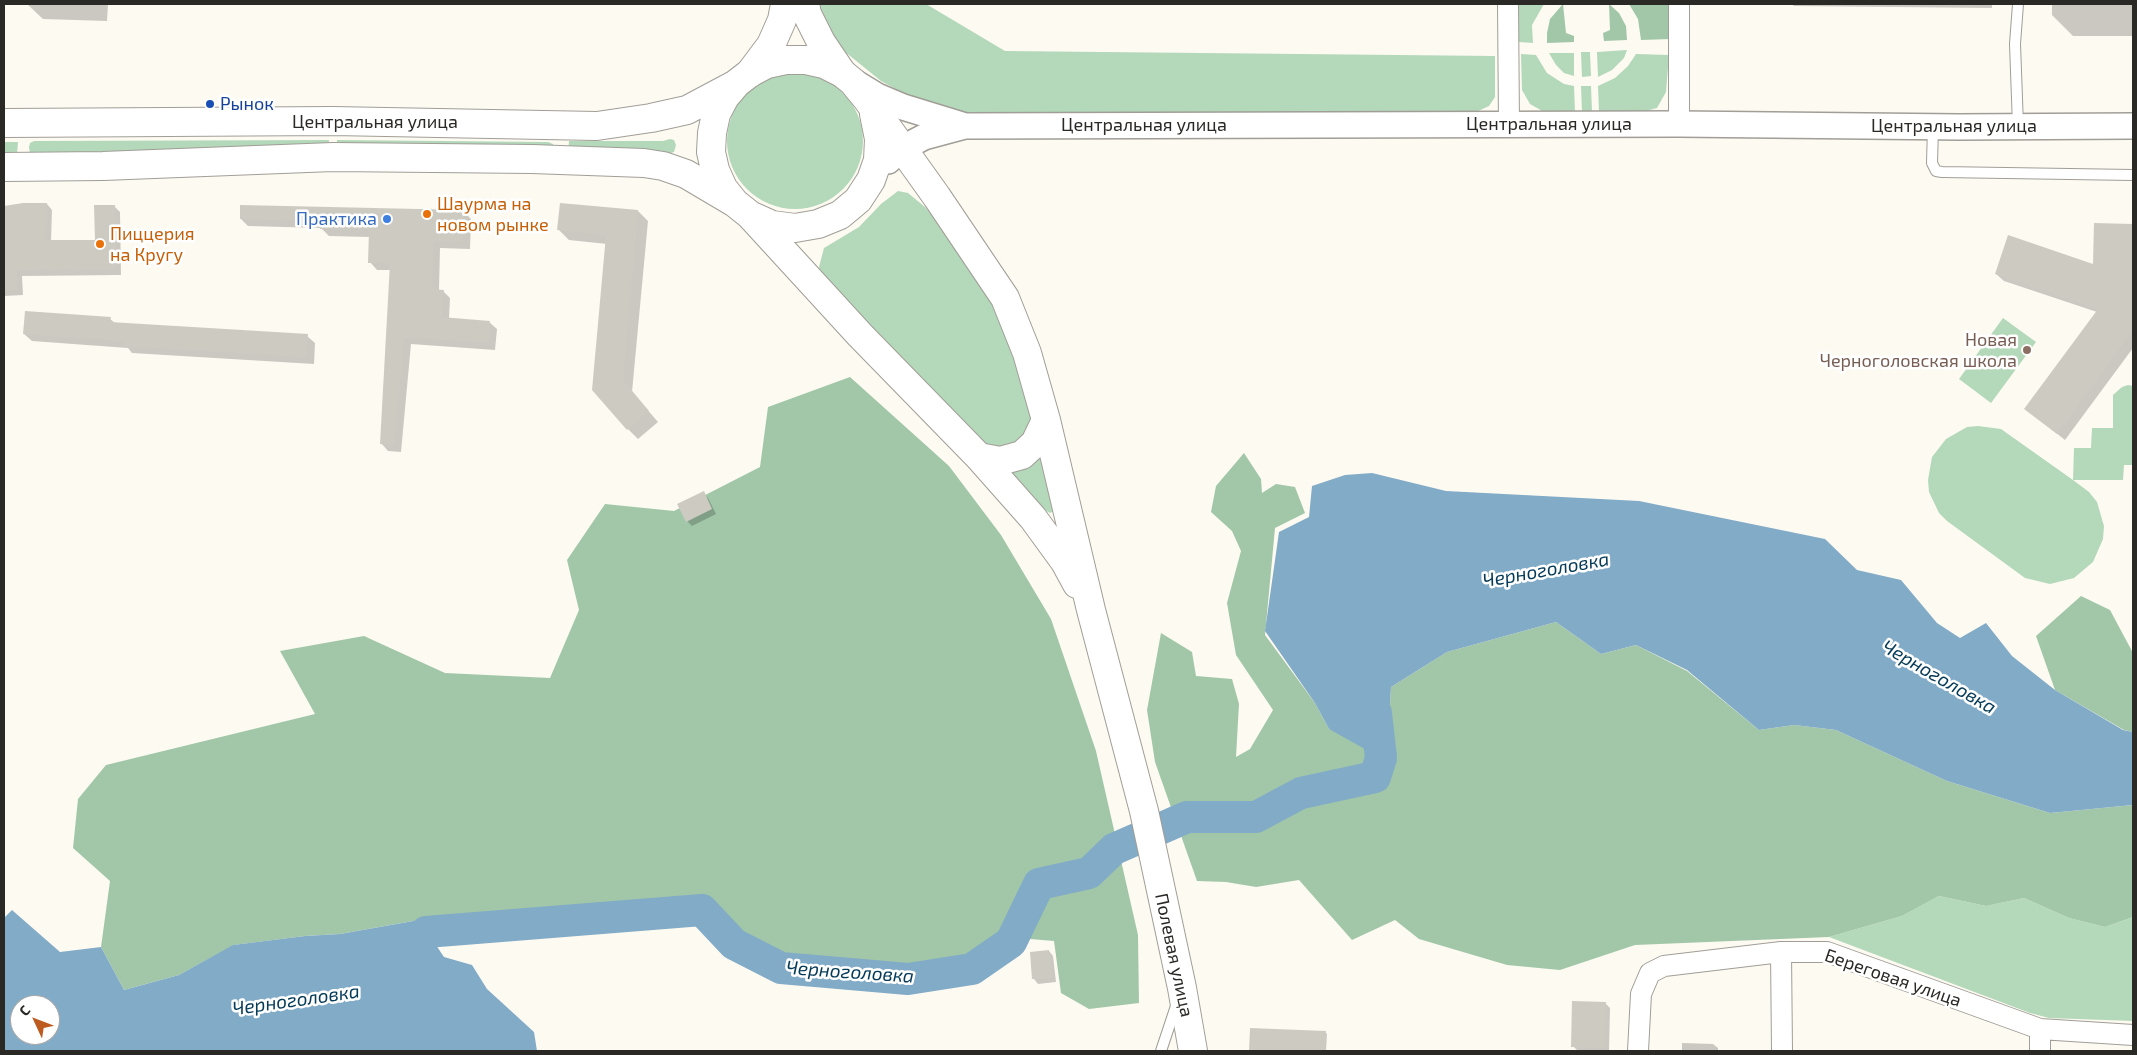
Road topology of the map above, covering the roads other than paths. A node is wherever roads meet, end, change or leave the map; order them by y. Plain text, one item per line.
1 (785, 4) edge
2 (805, 4) edge
3 (1508, 4) edge
4 (1679, 4) edge
5 (2018, 4) edge
6 (743, 78) junction
7 (854, 85) junction
8 (4, 123) edge
9 (1509, 124) junction
10 (1679, 124) junction
11 (965, 126) junction
12 (2018, 126) junction
13 (2133, 126) edge
14 (1932, 127) junction
15 (901, 149) junction
16 (4, 167) edge
17 (2133, 175) edge
18 (871, 180) junction
19 (743, 209) junction
20 (1046, 420) junction
21 (979, 457) junction
22 (1091, 610) junction
23 (1781, 952) junction
24 (1182, 988) junction
25 (2040, 1029) junction
26 (2133, 1035) edge
27 (1161, 1051) edge
28 (1193, 1051) edge
29 (1638, 1051) edge
30 (1782, 1051) edge
31 (2040, 1051) edge

1 - 6 main road
2 - 7 main road
3 - 9 street
4 - 10 street
5 - 12 lane
6 - 7 main road
6 - 8 main road, Центральная улица
6 - 19 main road
7 - 11 street
7 - 15 main road
7 - 18 main road
9 - 10 street, Центральная улица
9 - 11 street, Центральная улица
10 - 14 street, Центральная улица
11 - 15 street
12 - 13 street, Центральная улица
12 - 14 street, Центральная улица
14 - 17 lane
15 - 18 street
15 - 20 main road
16 - 19 main road, Центральная улица
18 - 19 main road
19 - 21 main road
20 - 21 main road
20 - 22 main road
21 - 22 main road
22 - 24 main road, Полевая улица
23 - 25 street, Береговая улица
23 - 29 street, Береговая улица
23 - 30 street
24 - 27 lane
24 - 28 main road, Полевая улица
25 - 26 street, Береговая улица
25 - 31 street

